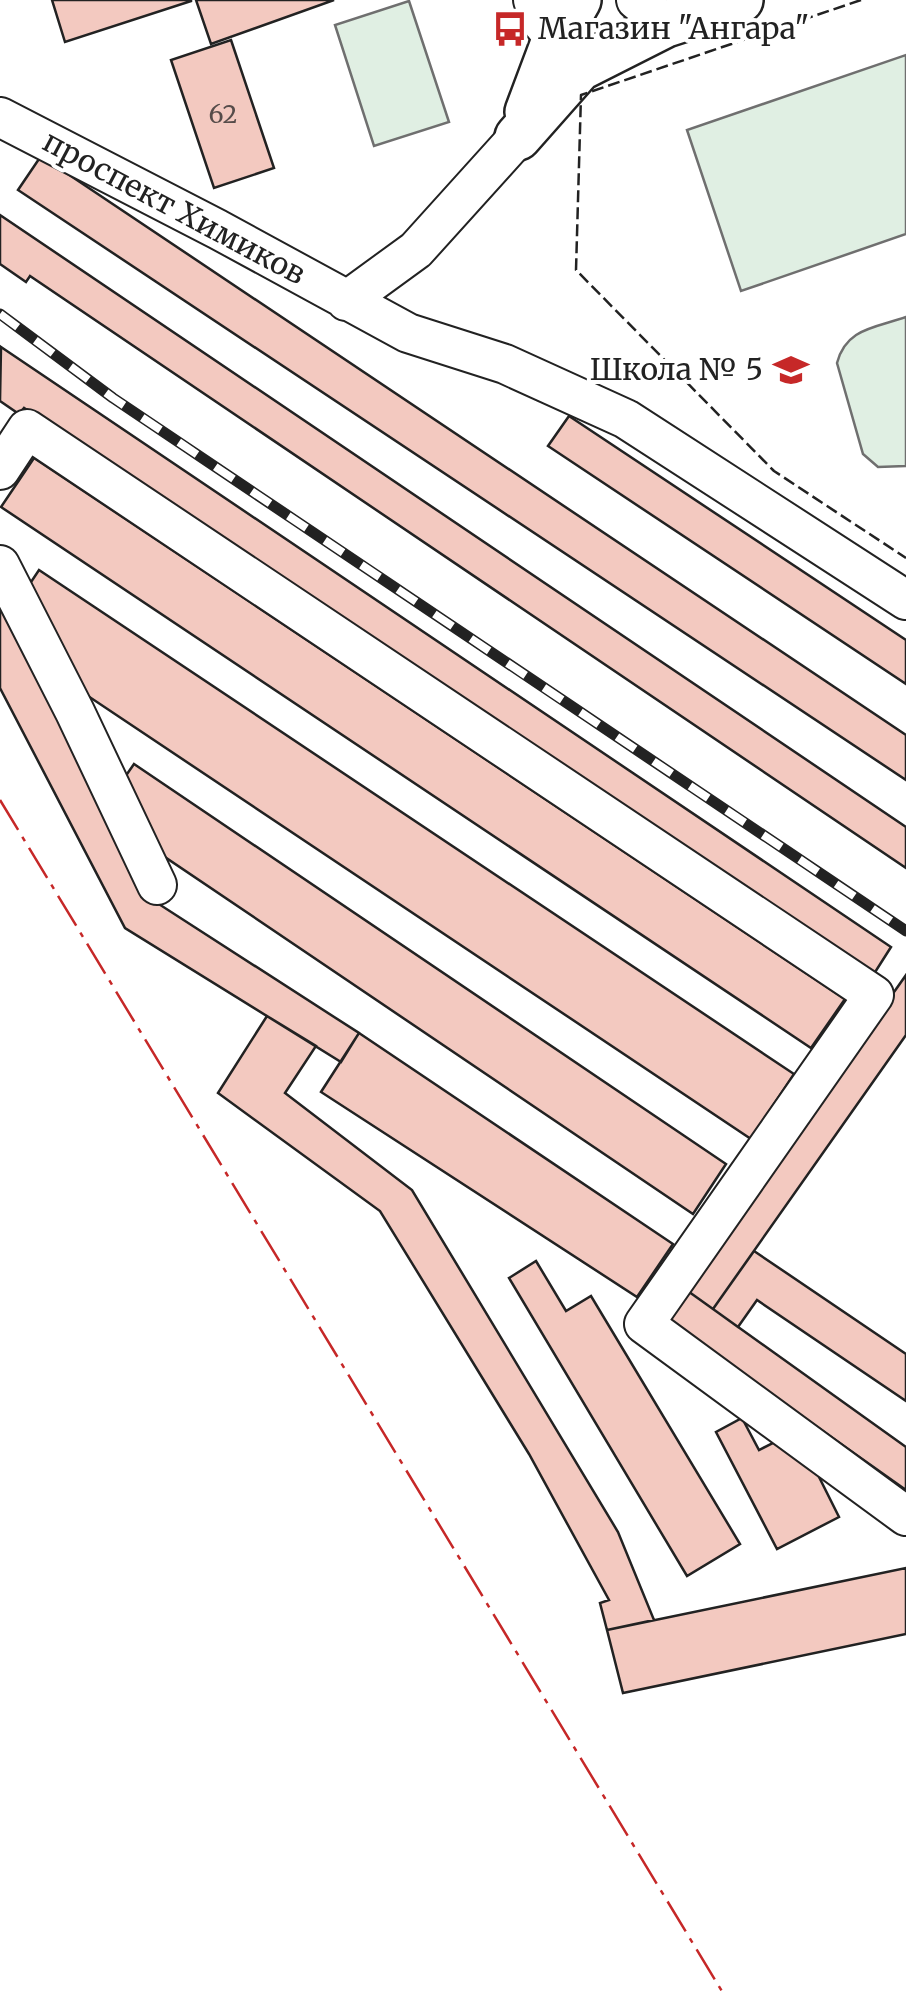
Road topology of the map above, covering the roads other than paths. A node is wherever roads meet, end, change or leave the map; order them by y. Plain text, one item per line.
1 (533, 0) edge
2 (578, 0) edge
3 (740, 0) edge
4 (651, 12) edge
5 (580, 68) junction
6 (0, 117) edge
7 (518, 137) junction
8 (346, 301) junction
9 (0, 470) edge
10 (0, 564) edge
11 (906, 600) edge
12 (157, 885) dead end
13 (906, 1516) edge

1 - 5 street
2 - 7 main road
3 - 4 main road
4 - 5 main road
5 - 7 main road
6 - 8 street, проспект Химиков
7 - 8 street
8 - 11 street, проспект Химиков
9 - 13 street
10 - 12 street

